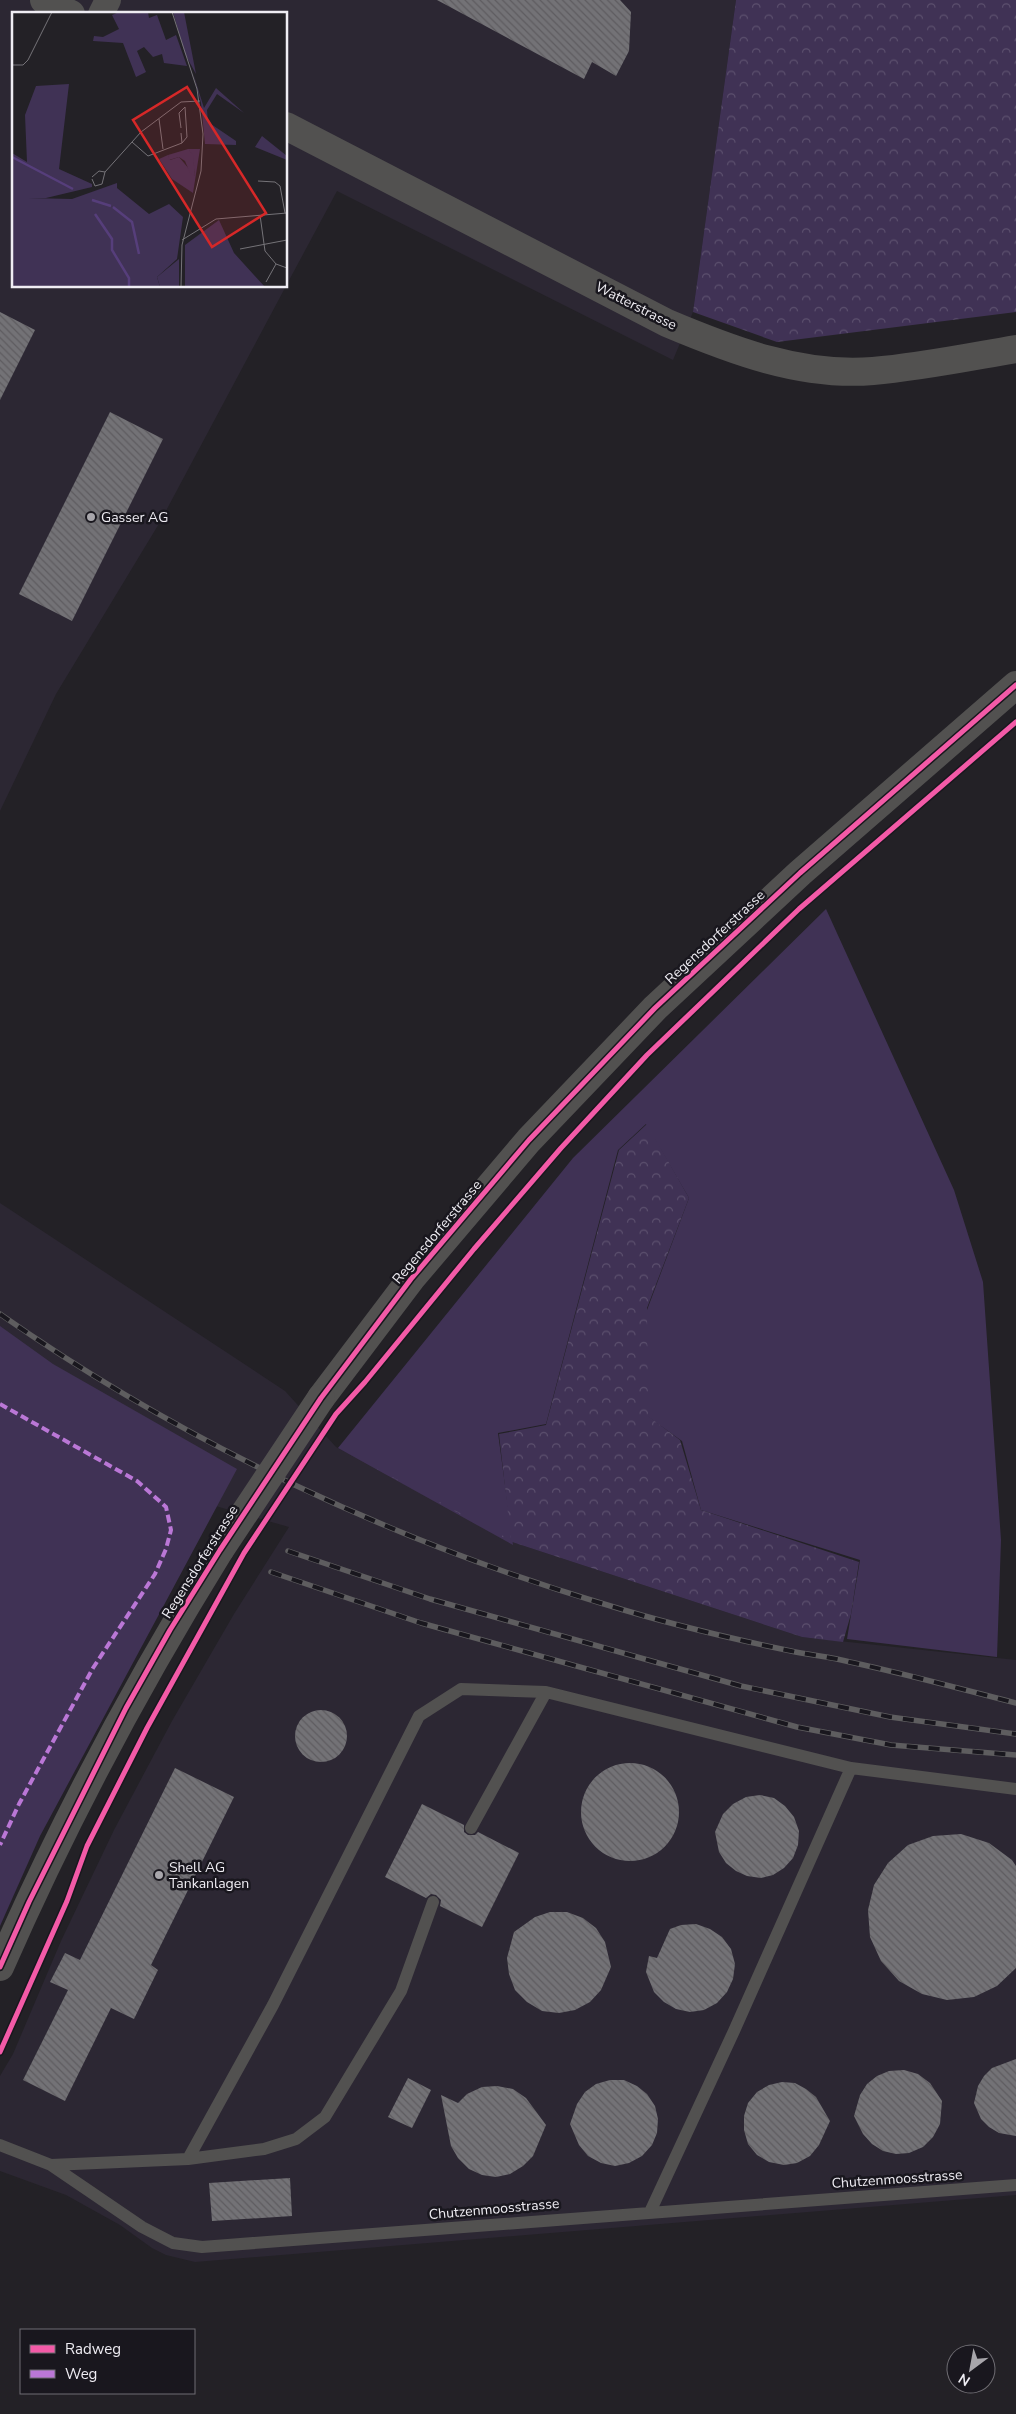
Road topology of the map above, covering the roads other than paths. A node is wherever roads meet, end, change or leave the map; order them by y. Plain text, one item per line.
1 (44, 0) edge
2 (108, 0) edge
3 (67, 12) edge
4 (102, 12) edge
5 (288, 127) edge
6 (1016, 349) edge
7 (1016, 685) edge
8 (546, 1692) junction
9 (851, 1768) junction
10 (1016, 1790) edge
11 (471, 1828) dead end
12 (433, 1902) dead end
13 (0, 1967) edge
14 (0, 2145) edge
15 (188, 2159) junction
16 (51, 2165) junction
17 (1016, 2185) edge
18 (650, 2212) junction

1 - 3 street
2 - 4 street
5 - 6 street, Watterstrasse
7 - 13 street, Regensdorferstrasse, bridge
8 - 9 lane
8 - 11 lane
8 - 15 lane
9 - 10 lane
9 - 18 lane
12 - 15 lane
14 - 16 lane, Chutzenmoosstrasse
15 - 16 lane
16 - 18 lane, Chutzenmoosstrasse
17 - 18 lane, Chutzenmoosstrasse

